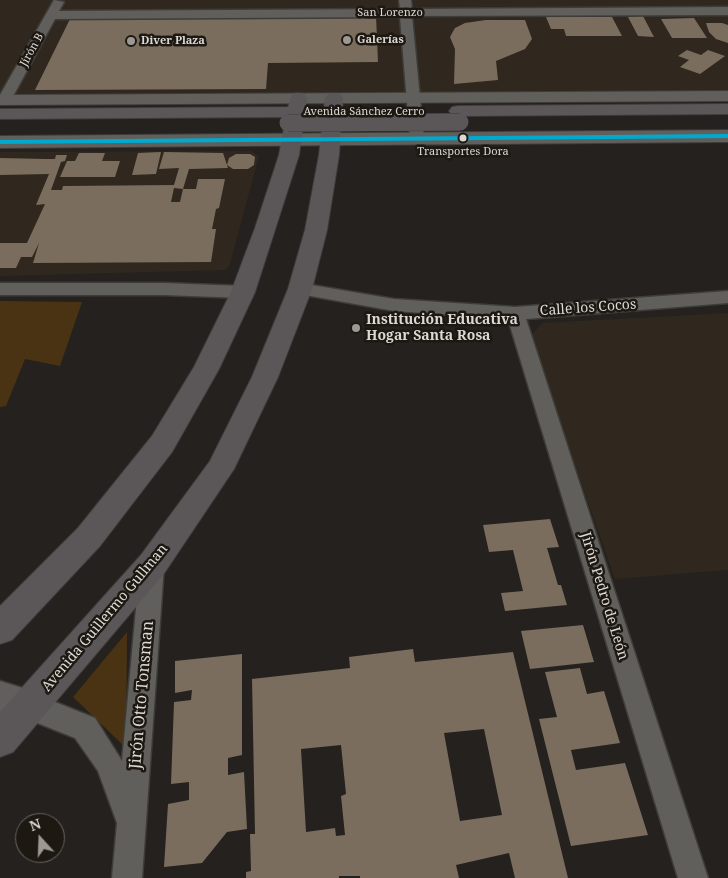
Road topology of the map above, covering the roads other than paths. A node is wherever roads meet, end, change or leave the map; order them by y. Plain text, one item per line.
1 (60, 0) edge
2 (228, 0) edge
3 (405, 6) edge
4 (728, 11) edge
5 (225, 14) junction
6 (52, 15) junction
7 (728, 96) edge
8 (414, 97) junction
9 (334, 98) junction
10 (1, 105) edge
11 (728, 109) edge
12 (459, 116) junction
13 (292, 118) junction
14 (728, 120) edge
15 (0, 125) edge
16 (728, 136) edge
17 (330, 139) junction
18 (417, 139) junction
19 (0, 142) edge
20 (0, 289) edge
21 (300, 289) junction
22 (242, 292) junction
23 (728, 297) edge
24 (515, 313) junction
25 (152, 565) junction
26 (0, 629) edge
27 (15, 702) edge
28 (0, 739) edge
29 (132, 824) junction
30 (127, 878) edge
31 (693, 878) edge

1 - 6 street, Jirón B
2 - 5 street
3 - 4 street, San Lorenzo
3 - 5 street, San Lorenzo
3 - 8 street
5 - 6 street, San Lorenzo
6 - 10 street, Jirón B
7 - 8 main road, Avenida Sánchez Cerro
8 - 9 main road, Avenida Sánchez Cerro
8 - 18 street
9 - 13 main road, Avenida Sánchez Cerro
9 - 17 main road, Avenida Guillermo Gullman
10 - 13 main road, Avenida Sánchez Cerro
11 - 12 main road, Avenida Sánchez Cerro
12 - 13 main road, Avenida Sánchez Cerro, bridge
12 - 14 main road, Avenida Sánchez Cerro
13 - 15 main road, Avenida Sánchez Cerro
13 - 17 main road, Avenida Sánchez Cerro
13 - 19 main road, Avenida Sánchez Cerro
13 - 22 main road
16 - 18 main road, Avenida Sánchez Cerro
17 - 18 main road, Avenida Sánchez Cerro
17 - 21 main road, Avenida Guillermo Gullman
20 - 22 street
21 - 24 street, Calle los Cocos
21 - 25 main road, Avenida Guillermo Gullman
22 - 26 main road
23 - 24 street, Calle los Cocos
24 - 31 street, Jirón Pedro de León
25 - 27 main road, Avenida Guillermo Gullman
25 - 29 street, Jirón Otto Tonsman
27 - 28 main road, Avenida Guillermo Gullman
27 - 29 street, Jirón Otto Tonsman
29 - 30 street, Jirón Otto Tonsman

